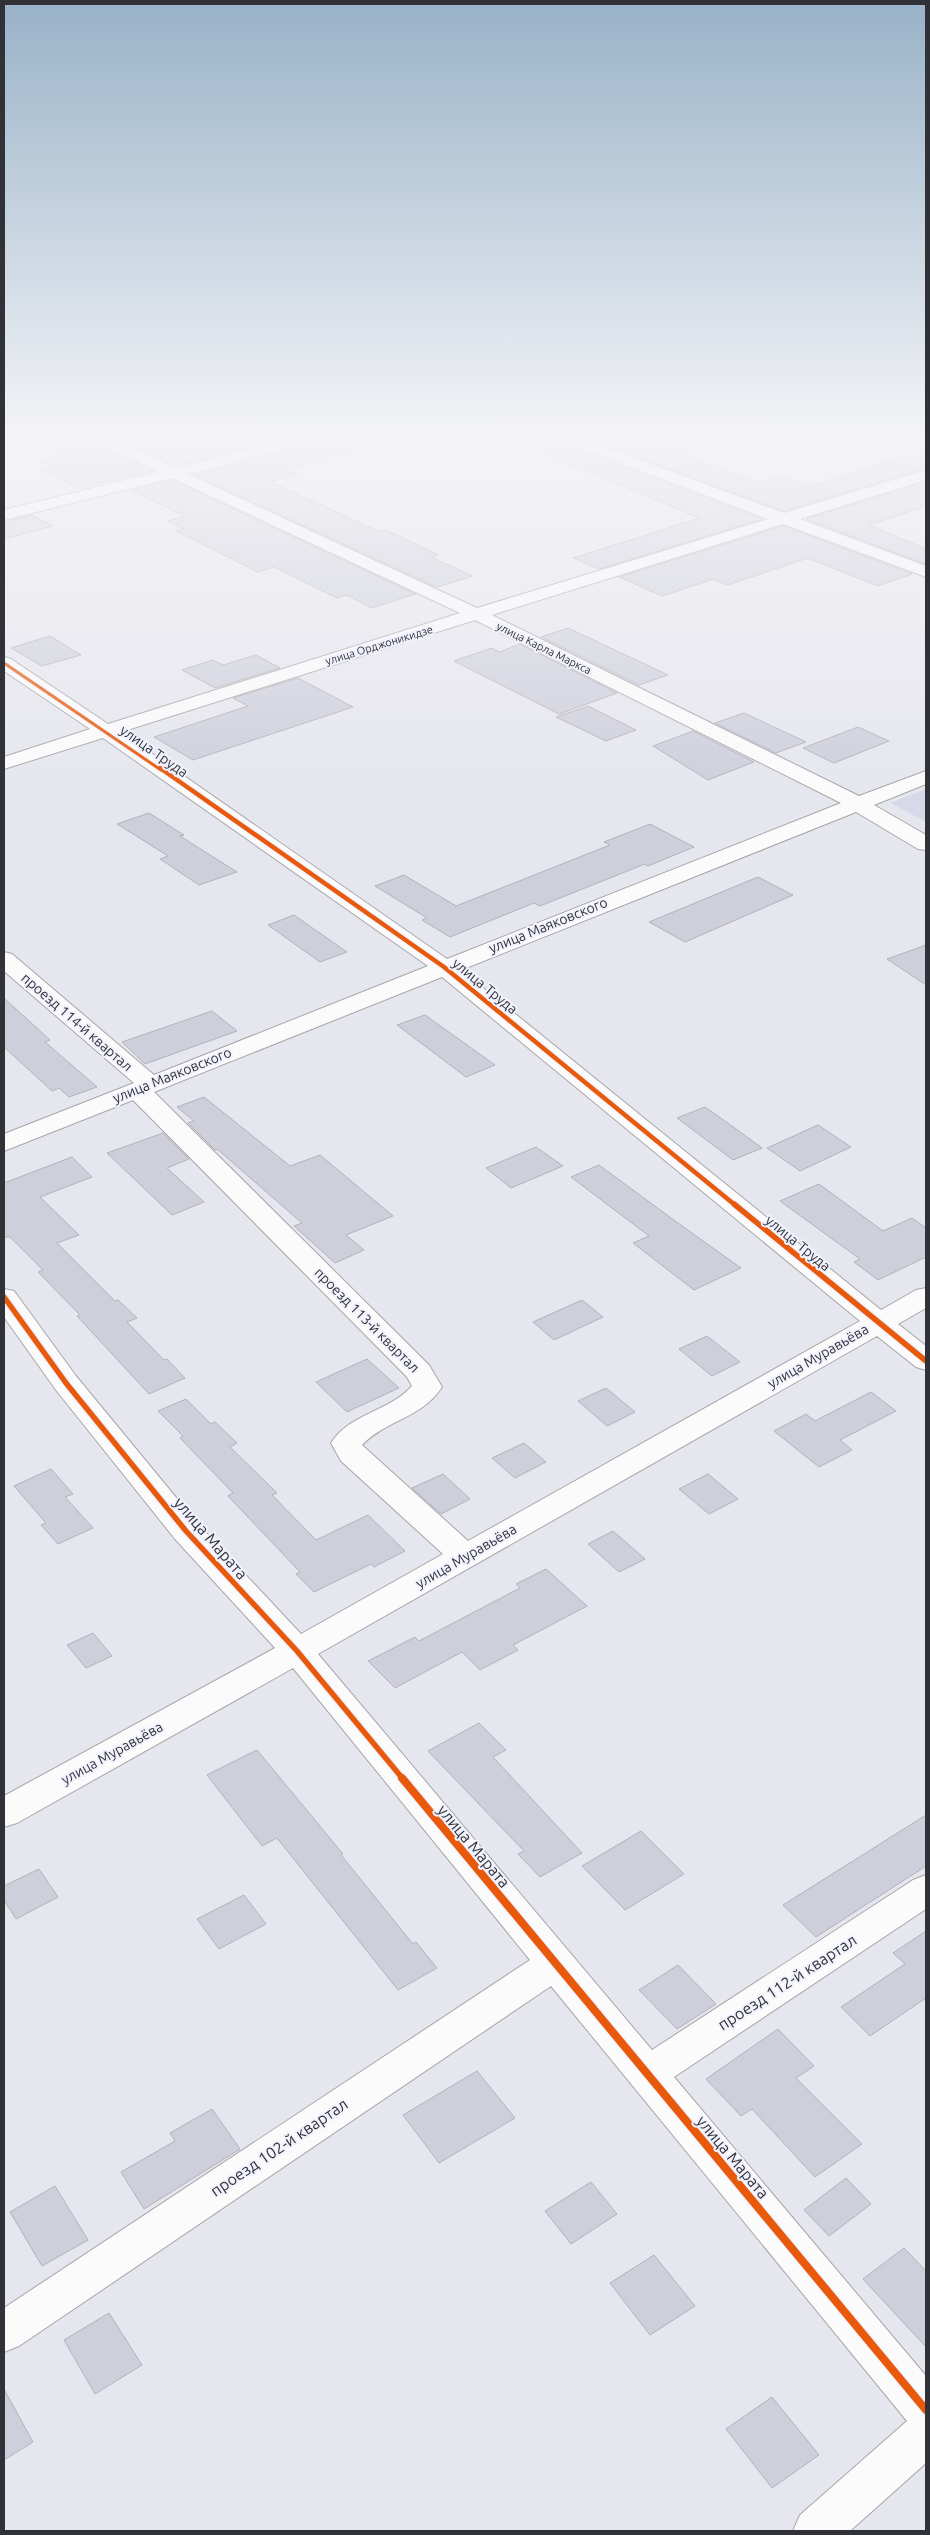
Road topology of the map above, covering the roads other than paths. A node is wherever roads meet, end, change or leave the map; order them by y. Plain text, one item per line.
1 (354, 557) edge
2 (664, 557) edge
3 (887, 557) edge
4 (926, 572) edge
5 (476, 614) junction
6 (4, 663) edge
7 (106, 730) junction
8 (4, 763) edge
9 (926, 777) edge
10 (856, 803) junction
11 (926, 844) edge
12 (4, 959) edge
13 (444, 967) junction
14 (143, 1087) junction
15 (4, 1143) edge
16 (926, 1296) edge
17 (4, 1297) edge
18 (877, 1322) junction
19 (926, 1360) edge
20 (465, 1556) junction
21 (297, 1652) junction
22 (4, 1813) edge
23 (926, 1890) edge
24 (555, 1963) junction
25 (647, 2074) junction
26 (4, 2332) edge
27 (926, 2410) edge
28 (926, 2434) edge
29 (816, 2531) edge

1 - 5 street, улица Карла Маркса
2 - 5 street, улица Орджоникидзе
3 - 4 street
5 - 7 street, улица Орджоникидзе
5 - 10 street, улица Карла Маркса
6 - 7 street, улица Труда
7 - 8 street, улица Орджоникидзе
7 - 13 street, улица Труда
9 - 10 street, улица Маяковского
10 - 11 street, улица Карла Маркса
10 - 13 street, улица Маяковского
12 - 14 street, проезд 114-й квартал
13 - 14 street, улица Маяковского
13 - 18 street, улица Труда
14 - 15 street, улица Маяковского
14 - 20 street, проезд 113-й квартал
16 - 18 street, улица Муравьёва
17 - 21 street, улица Марата
18 - 19 street, улица Труда
18 - 20 street, улица Муравьёва
20 - 21 street, улица Муравьёва
21 - 22 street, улица Муравьёва
21 - 24 street, улица Марата
23 - 25 street, проезд 112-й квартал
24 - 25 street, улица Марата
24 - 26 street, проезд 102-й квартал
25 - 27 street, улица Марата
28 - 29 street

